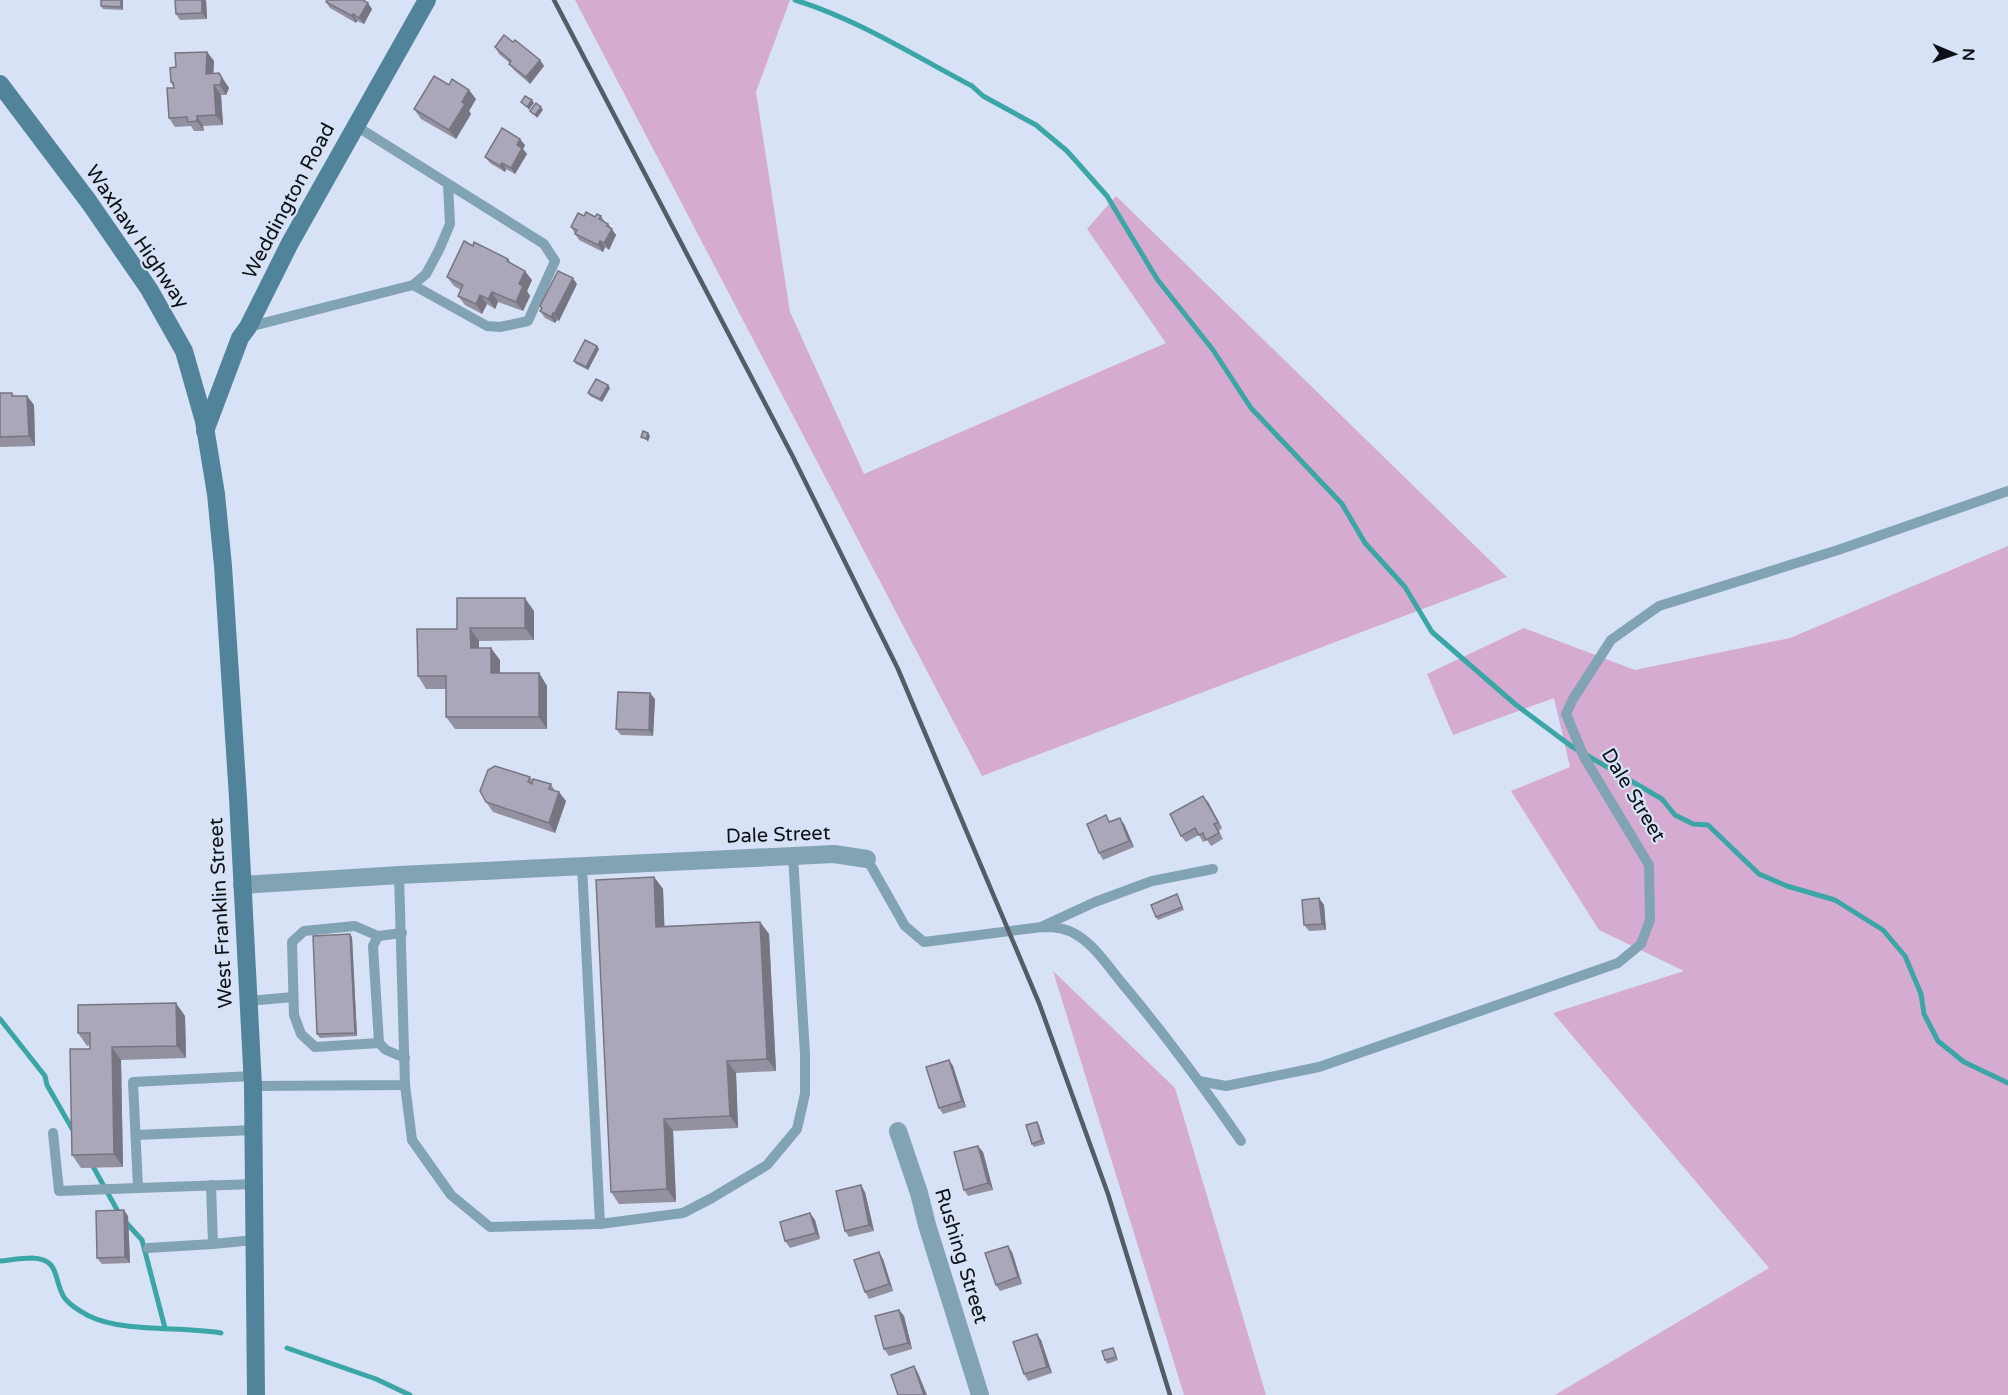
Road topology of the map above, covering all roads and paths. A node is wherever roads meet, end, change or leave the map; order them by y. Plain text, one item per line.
1 (427, 0) edge
2 (0, 84) edge
3 (356, 126) junction
4 (448, 185) junction
5 (412, 285) junction
6 (248, 327) junction
7 (206, 431) junction
8 (2008, 491) edge
9 (793, 856) junction
10 (867, 859) joint
11 (582, 866) junction
12 (1213, 869) dead end
13 (399, 874) junction
14 (242, 885) junction
15 (1042, 927) junction
16 (402, 933) junction
17 (378, 936) junction
18 (293, 997) junction
19 (248, 1001) junction
20 (379, 1043) junction
21 (405, 1058) junction
22 (253, 1081) junction
23 (1199, 1081) junction
24 (405, 1085) junction
25 (254, 1130) junction
26 (897, 1131) dead end
27 (53, 1133) dead end
28 (136, 1135) junction
29 (1241, 1141) dead end
30 (255, 1184) junction
31 (211, 1185) junction
32 (138, 1188) junction
33 (600, 1224) junction
34 (254, 1240) junction
35 (213, 1244) junction
36 (148, 1248) dead end
37 (256, 1395) edge
38 (980, 1395) edge

1 - 3 main road, Weddington Road
2 - 7 main road, Waxhaw Highway
3 - 4 lane
3 - 6 main road, Weddington Road
4 - 5 lane
4 - 5 lane
5 - 6 lane
6 - 7 main road, Weddington Road
7 - 14 main road, West Franklin Street
8 - 23 lane, Dale Street
9 - 10 street, Dale Street
9 - 11 street, Dale Street
9 - 33 lane
10 - 15 lane, Dale Street
11 - 13 street, Dale Street
11 - 33 lane
12 - 15 lane
13 - 14 street, Dale Street
13 - 16 lane
14 - 19 main road, West Franklin Street
15 - 23 lane, Dale Street
16 - 17 lane
16 - 21 lane
17 - 18 lane
17 - 20 lane
18 - 19 lane
18 - 20 lane
19 - 22 main road, West Franklin Street
20 - 21 lane
21 - 24 lane
22 - 24 lane
22 - 25 main road, West Franklin Street
22 - 28 lane
23 - 29 lane, Dale Street
24 - 33 lane
25 - 28 lane
25 - 30 main road, West Franklin Street
26 - 38 street, Rushing Street
27 - 32 lane
28 - 32 lane
30 - 31 lane
30 - 34 main road, West Franklin Street
31 - 32 lane
31 - 35 lane
34 - 35 lane
34 - 37 main road, West Franklin Street
35 - 36 lane

